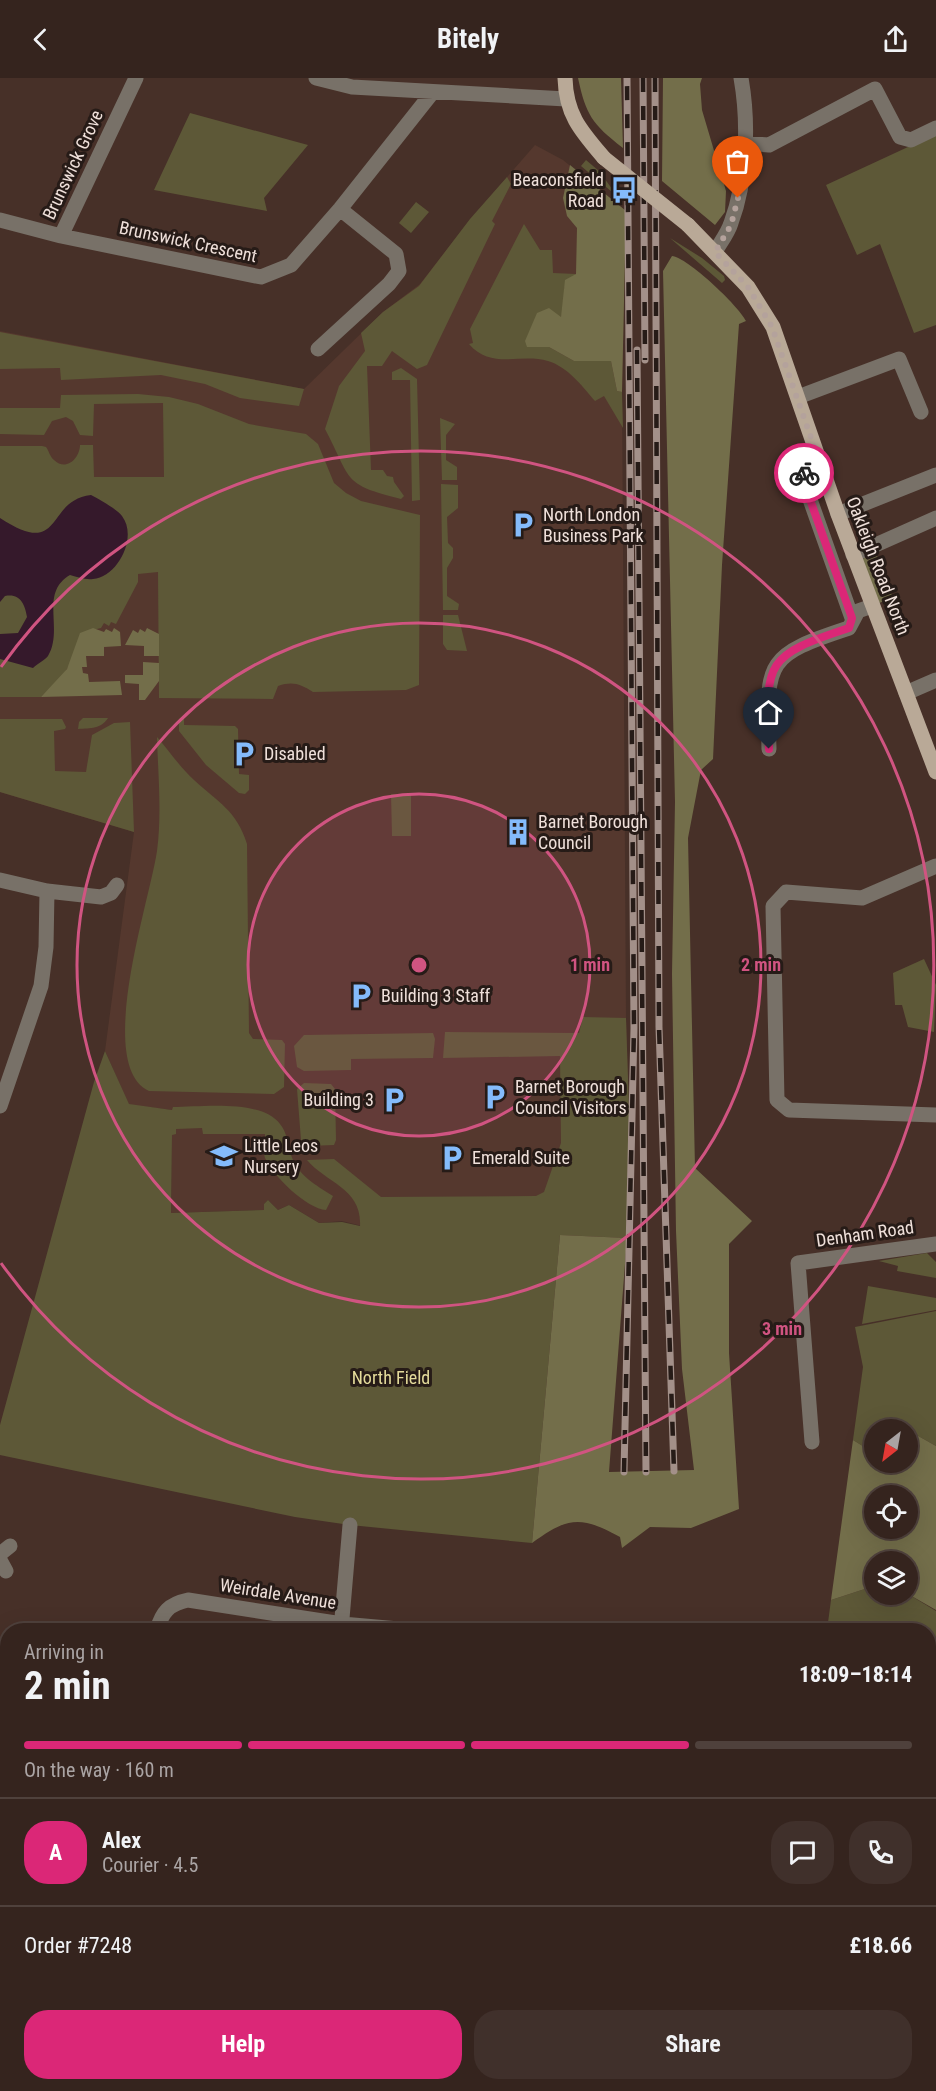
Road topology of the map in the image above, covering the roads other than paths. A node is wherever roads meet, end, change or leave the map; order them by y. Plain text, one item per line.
1 (136, 78) edge
2 (316, 78) edge
3 (565, 78) edge
4 (741, 78) edge
5 (432, 93) junction
6 (566, 99) junction
7 (936, 129) edge
8 (745, 143) junction
9 (340, 209) junction
10 (0, 220) edge
11 (61, 236) junction
12 (715, 252) junction
13 (318, 349) dead end
14 (798, 397) junction
15 (921, 412) dead end
16 (821, 466) junction
17 (936, 475) edge
18 (838, 514) junction
19 (936, 518) edge
20 (854, 555) junction
21 (872, 606) junction
22 (852, 618) junction
23 (936, 680) edge
24 (906, 693) junction
25 (769, 749) dead end
26 (936, 772) edge
27 (936, 866) edge
28 (0, 880) edge
29 (117, 885) dead end
30 (47, 891) junction
31 (3, 1084) edge
32 (0, 1106) edge
33 (936, 1115) edge
34 (936, 1244) edge
35 (812, 1442) dead end
36 (350, 1525) dead end
37 (160, 1623) edge
38 (319, 1623) edge
39 (342, 1623) edge

1 - 11 street, Brunswick Grove
2 - 5 street
3 - 6 main road, Oakleigh Road North
4 - 8 street
5 - 6 street
5 - 9 street, Brunswick Crescent
6 - 12 main road, Oakleigh Road North, bridge
7 - 8 street
8 - 12 street
9 - 11 street, Brunswick Crescent
9 - 13 street
10 - 11 street, Brunswick Crescent
12 - 14 main road, Oakleigh Road North
14 - 15 street
14 - 16 main road, Oakleigh Road North
16 - 18 main road, Oakleigh Road North
16 - 22 street
17 - 18 street
18 - 20 main road, Oakleigh Road North
19 - 20 street
20 - 21 main road, Oakleigh Road North
21 - 22 street
21 - 24 main road, Oakleigh Road North
22 - 25 street
23 - 24 street
24 - 26 main road, Oakleigh Road North
27 - 33 street
28 - 30 street
29 - 30 street
30 - 31 street
31 - 32 street
34 - 35 street, Denham Road
36 - 39 street
37 - 38 street, Weirdale Avenue

